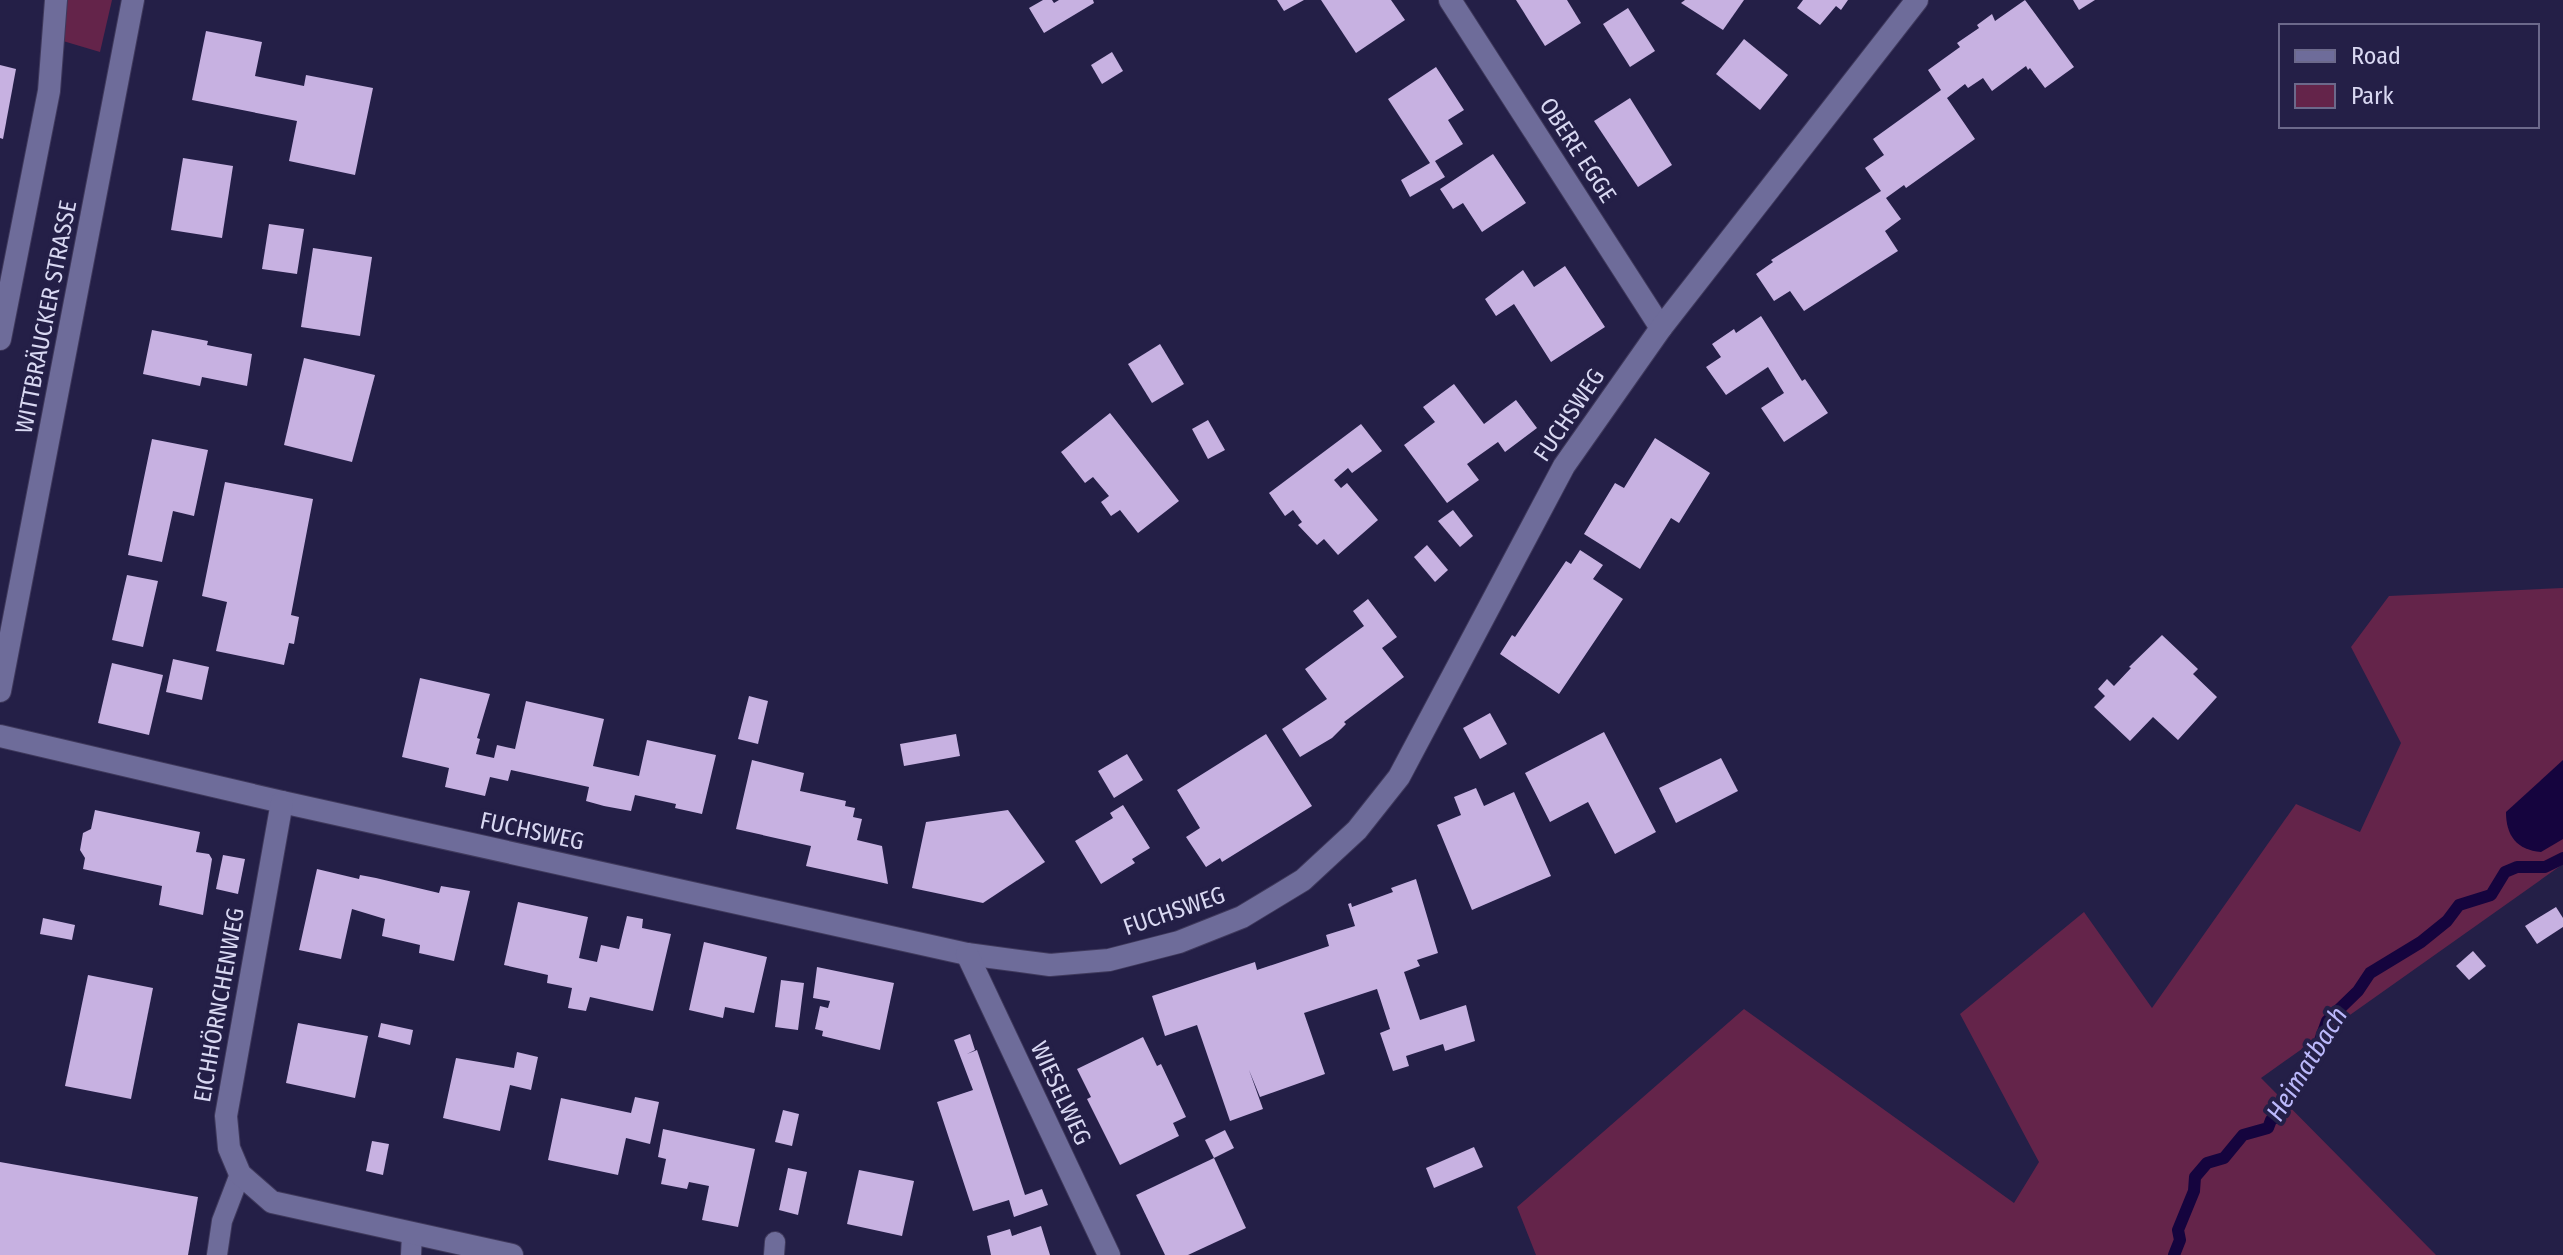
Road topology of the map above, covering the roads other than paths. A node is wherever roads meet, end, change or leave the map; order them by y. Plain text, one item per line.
1 (56, 0) edge
2 (133, 0) edge
3 (1450, 0) edge
4 (1917, 0) edge
5 (1661, 328) junction
6 (0, 339) edge
7 (0, 691) edge
8 (0, 736) edge
9 (282, 802) junction
10 (967, 954) junction
11 (240, 1174) junction
12 (411, 1244) edge
13 (217, 1255) edge
14 (512, 1255) edge
15 (1109, 1255) edge

1 - 6 street, WITTBRÄUCKER STRASSE
2 - 7 street, WITTBRÄUCKER STRASSE
3 - 5 street, OBERE EGGE
4 - 5 street, FUCHSWEG
5 - 10 street, FUCHSWEG
8 - 9 street, FUCHSWEG
9 - 10 street, FUCHSWEG
9 - 11 street, EICHHÖRNCHENWEG
10 - 15 street, WIESELWEG
11 - 12 street
11 - 13 lane
12 - 14 street

